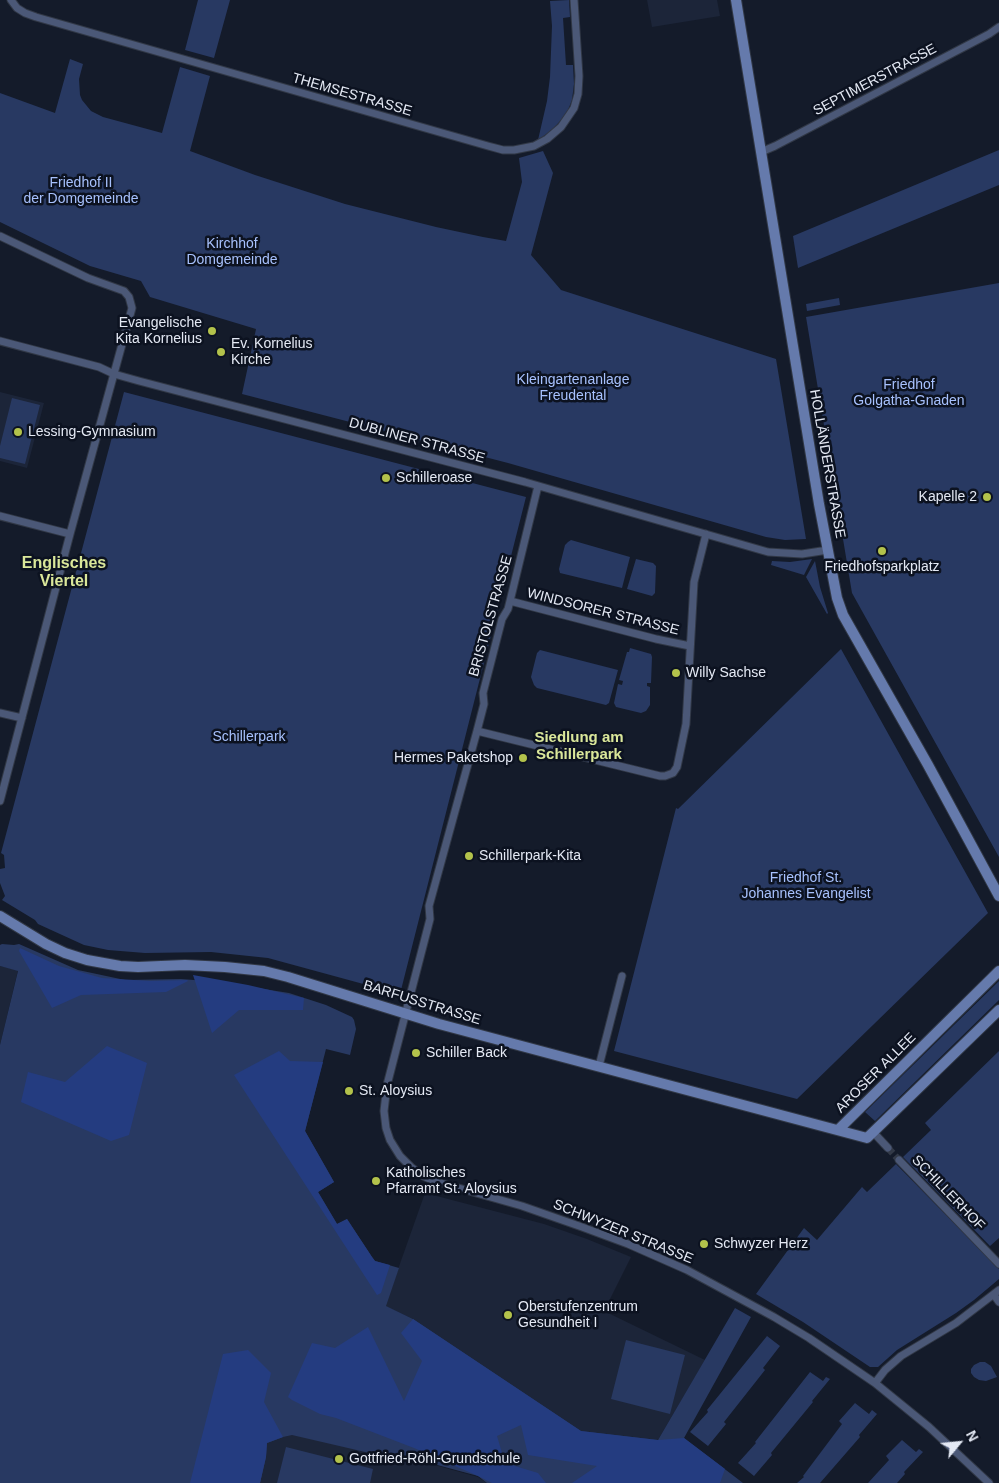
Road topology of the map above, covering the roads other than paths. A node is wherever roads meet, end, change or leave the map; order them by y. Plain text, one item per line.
1 (11, 0) edge
2 (574, 0) edge
3 (736, 0) edge
4 (999, 27) edge
5 (762, 152) junction
6 (0, 236) edge
7 (0, 341) edge
8 (114, 374) junction
9 (538, 486) junction
10 (0, 516) edge
11 (70, 534) junction
12 (706, 534) junction
13 (828, 550) junction
14 (510, 601) junction
15 (690, 646) junction
16 (0, 713) edge
17 (22, 718) junction
18 (477, 730) junction
19 (0, 801) edge
20 (999, 896) edge
21 (0, 916) edge
22 (999, 971) edge
23 (622, 976) dead end
24 (999, 1010) edge
25 (405, 1014) junction
26 (599, 1066) junction
27 (839, 1129) junction
28 (873, 1132) junction
29 (888, 1148) tunnel mouth
30 (900, 1160) tunnel mouth
31 (999, 1264) edge
32 (997, 1293) edge
33 (999, 1302) edge
34 (875, 1383) junction
35 (989, 1483) edge

1 - 2 street, THEMSESTRASSE
3 - 5 main road, HOLLÄNDERSTRASSE
4 - 5 street, SEPTIMERSTRASSE
5 - 13 main road, HOLLÄNDERSTRASSE
6 - 8 street
7 - 8 street, DUBLINER STRASSE
8 - 9 street, DUBLINER STRASSE
8 - 11 street
9 - 12 street, DUBLINER STRASSE
9 - 14 street, BRISTOLSTRASSE
10 - 11 street
11 - 17 street
12 - 13 street, DUBLINER STRASSE
12 - 15 street
13 - 20 main road, HOLLÄNDERSTRASSE
14 - 15 street, WINDSORER STRASSE
14 - 18 street, BRISTOLSTRASSE
15 - 18 street
16 - 17 street
17 - 19 street
18 - 25 street, BRISTOLSTRASSE
21 - 25 main road, BARFUSSTRASSE
22 - 27 main road, AROSER ALLEE
23 - 26 street
24 - 28 main road
25 - 26 main road, BARFUSSTRASSE
25 - 34 street, SCHWYZER STRASSE
26 - 27 main road, BARFUSSTRASSE
27 - 28 main road, AROSER ALLEE
28 - 29 street
30 - 31 street, SCHILLERHOF
32 - 33 street
32 - 34 street
34 - 35 street, SCHWYZER STRASSE

